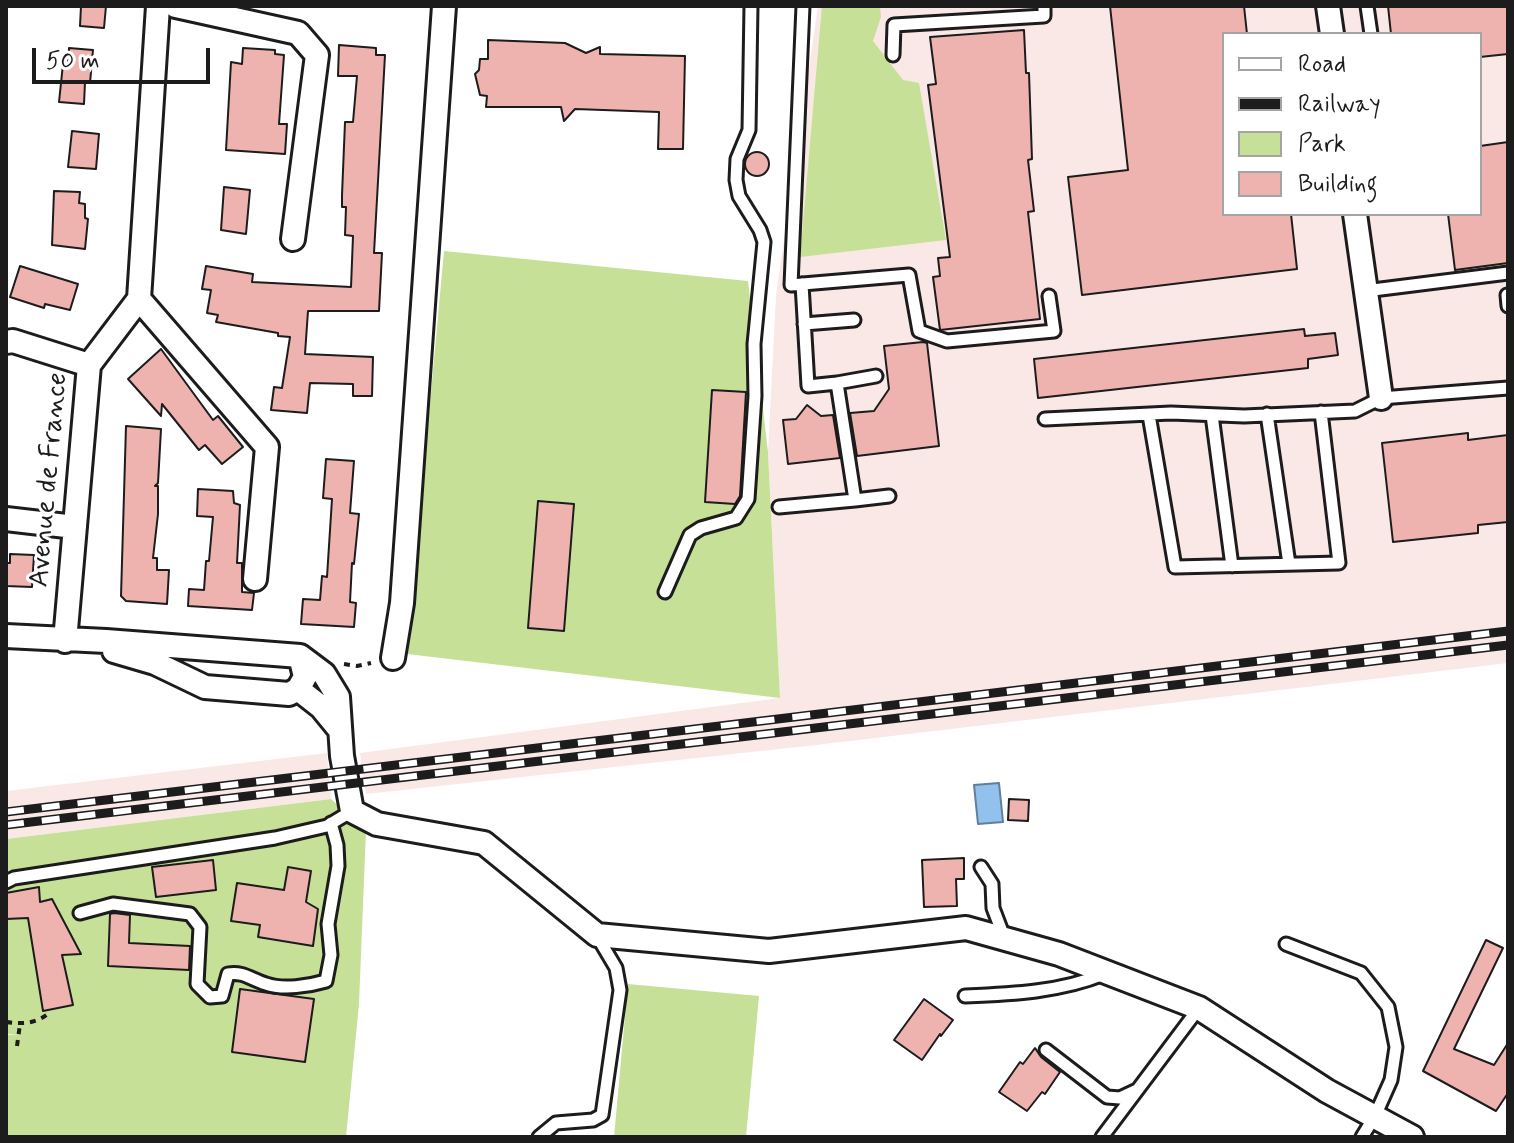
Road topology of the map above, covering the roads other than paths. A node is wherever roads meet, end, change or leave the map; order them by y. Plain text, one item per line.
1 (158, 6) edge
2 (176, 6) edge
3 (444, 6) edge
4 (751, 6) edge
5 (803, 6) edge
6 (1044, 6) edge
7 (1328, 6) edge
8 (1367, 6) edge
9 (1332, 32) edge
10 (1371, 32) edge
11 (893, 55) dead end
12 (1355, 216) edge
13 (293, 239) dead end
14 (1508, 273) edge
15 (802, 284) junction
16 (1365, 291) junction
17 (1049, 296) dead end
18 (139, 299) junction
19 (854, 320) dead end
20 (804, 324) junction
21 (6, 342) edge
22 (89, 365) junction
23 (876, 376) dead end
24 (837, 383) junction
25 (1508, 388) edge
26 (1381, 398) junction
27 (1321, 412) junction
28 (1267, 414) junction
29 (1149, 415) junction
30 (1212, 415) junction
31 (1045, 419) dead end
32 (889, 496) dead end
33 (855, 500) junction
34 (779, 507) dead end
35 (6, 519) edge
36 (75, 527) junction
37 (1289, 564) junction
38 (1232, 566) junction
39 (255, 579) dead end
40 (665, 592) dead end
41 (6, 636) edge
42 (65, 641) junction
43 (300, 656) junction
44 (393, 658) road end
45 (298, 689) junction
46 (339, 729) junction
47 (352, 811) junction
48 (331, 823) junction
49 (981, 867) dead end
50 (6, 882) edge
51 (80, 913) dead end
52 (597, 935) junction
53 (1004, 938) junction
54 (1286, 944) dead end
55 (1108, 973) junction
56 (965, 996) dead end
57 (1199, 1008) junction
58 (1046, 1050) dead end
59 (1138, 1090) junction
60 (1375, 1116) junction
61 (539, 1137) edge
62 (1102, 1137) edge
63 (1362, 1137) edge
64 (1412, 1137) edge

1 - 18 street
2 - 13 street
3 - 44 street
4 - 40 lane
5 - 15 lane
6 - 11 lane
7 - 9 street
8 - 10 lane
12 - 16 street
14 - 16 lane
15 - 17 lane
15 - 20 lane
16 - 26 street
18 - 22 street, Avenue de France
18 - 39 street
19 - 20 lane
20 - 24 lane
21 - 22 street
22 - 36 street, Avenue de France
23 - 24 lane
24 - 33 lane
25 - 26 lane
26 - 27 lane
27 - 28 lane
27 - 37 lane
28 - 30 lane
28 - 37 lane
29 - 30 lane
29 - 31 lane
29 - 38 lane
30 - 38 lane
32 - 33 lane
33 - 34 lane
35 - 36 street
36 - 42 street, Avenue de France
37 - 38 lane
41 - 42 street
42 - 43 street
42 - 45 street
43 - 45 street
43 - 46 street
45 - 46 street
46 - 47 street
47 - 48 lane
47 - 52 street
48 - 50 lane
48 - 51 lane
49 - 53 lane
52 - 53 street
52 - 61 lane
53 - 55 street
54 - 60 lane
55 - 56 lane
55 - 57 street
57 - 59 lane
57 - 60 street
58 - 59 lane
59 - 62 lane
60 - 63 lane
60 - 64 street

